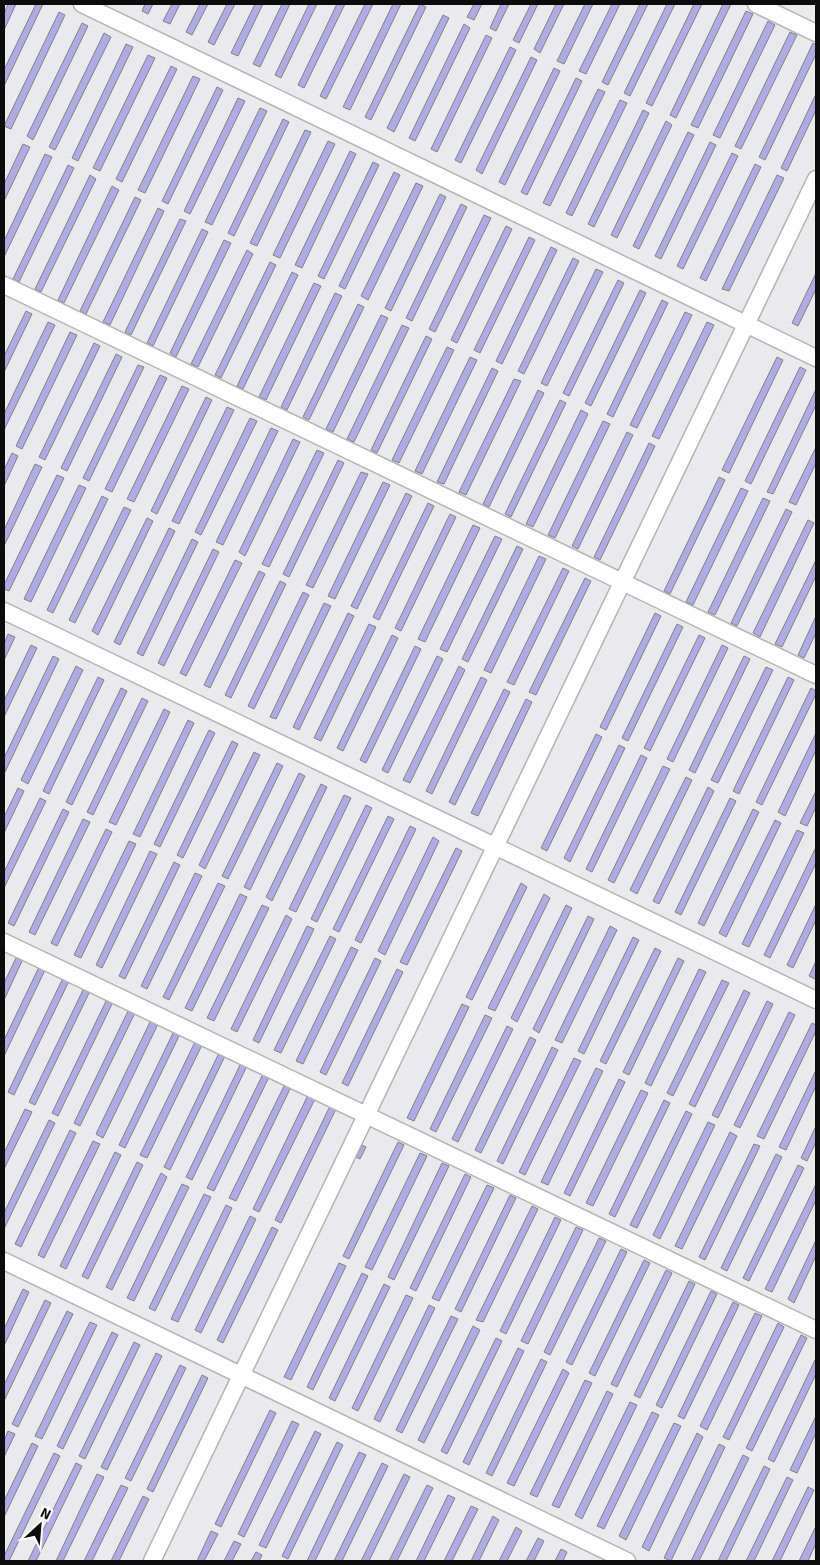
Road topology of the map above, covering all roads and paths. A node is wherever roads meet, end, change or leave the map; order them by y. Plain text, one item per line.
1 (82, 4) edge
2 (756, 4) edge
3 (816, 33) edge
4 (816, 179) edge
5 (4, 285) edge
6 (746, 324) junction
7 (816, 358) edge
8 (622, 582) junction
9 (4, 610) edge
10 (816, 675) edge
11 (495, 846) junction
12 (4, 942) edge
13 (816, 1000) edge
14 (366, 1115) junction
15 (4, 1260) edge
16 (816, 1330) edge
17 (241, 1375) junction
18 (152, 1561) edge
19 (627, 1561) edge

1 - 6 lane
2 - 3 lane
4 - 6 lane
5 - 8 lane
6 - 7 lane
6 - 8 lane
8 - 10 lane
8 - 11 lane
9 - 11 lane
11 - 13 lane
11 - 14 lane
12 - 14 lane
14 - 16 lane
14 - 17 lane
15 - 17 lane
17 - 18 lane
17 - 19 lane

